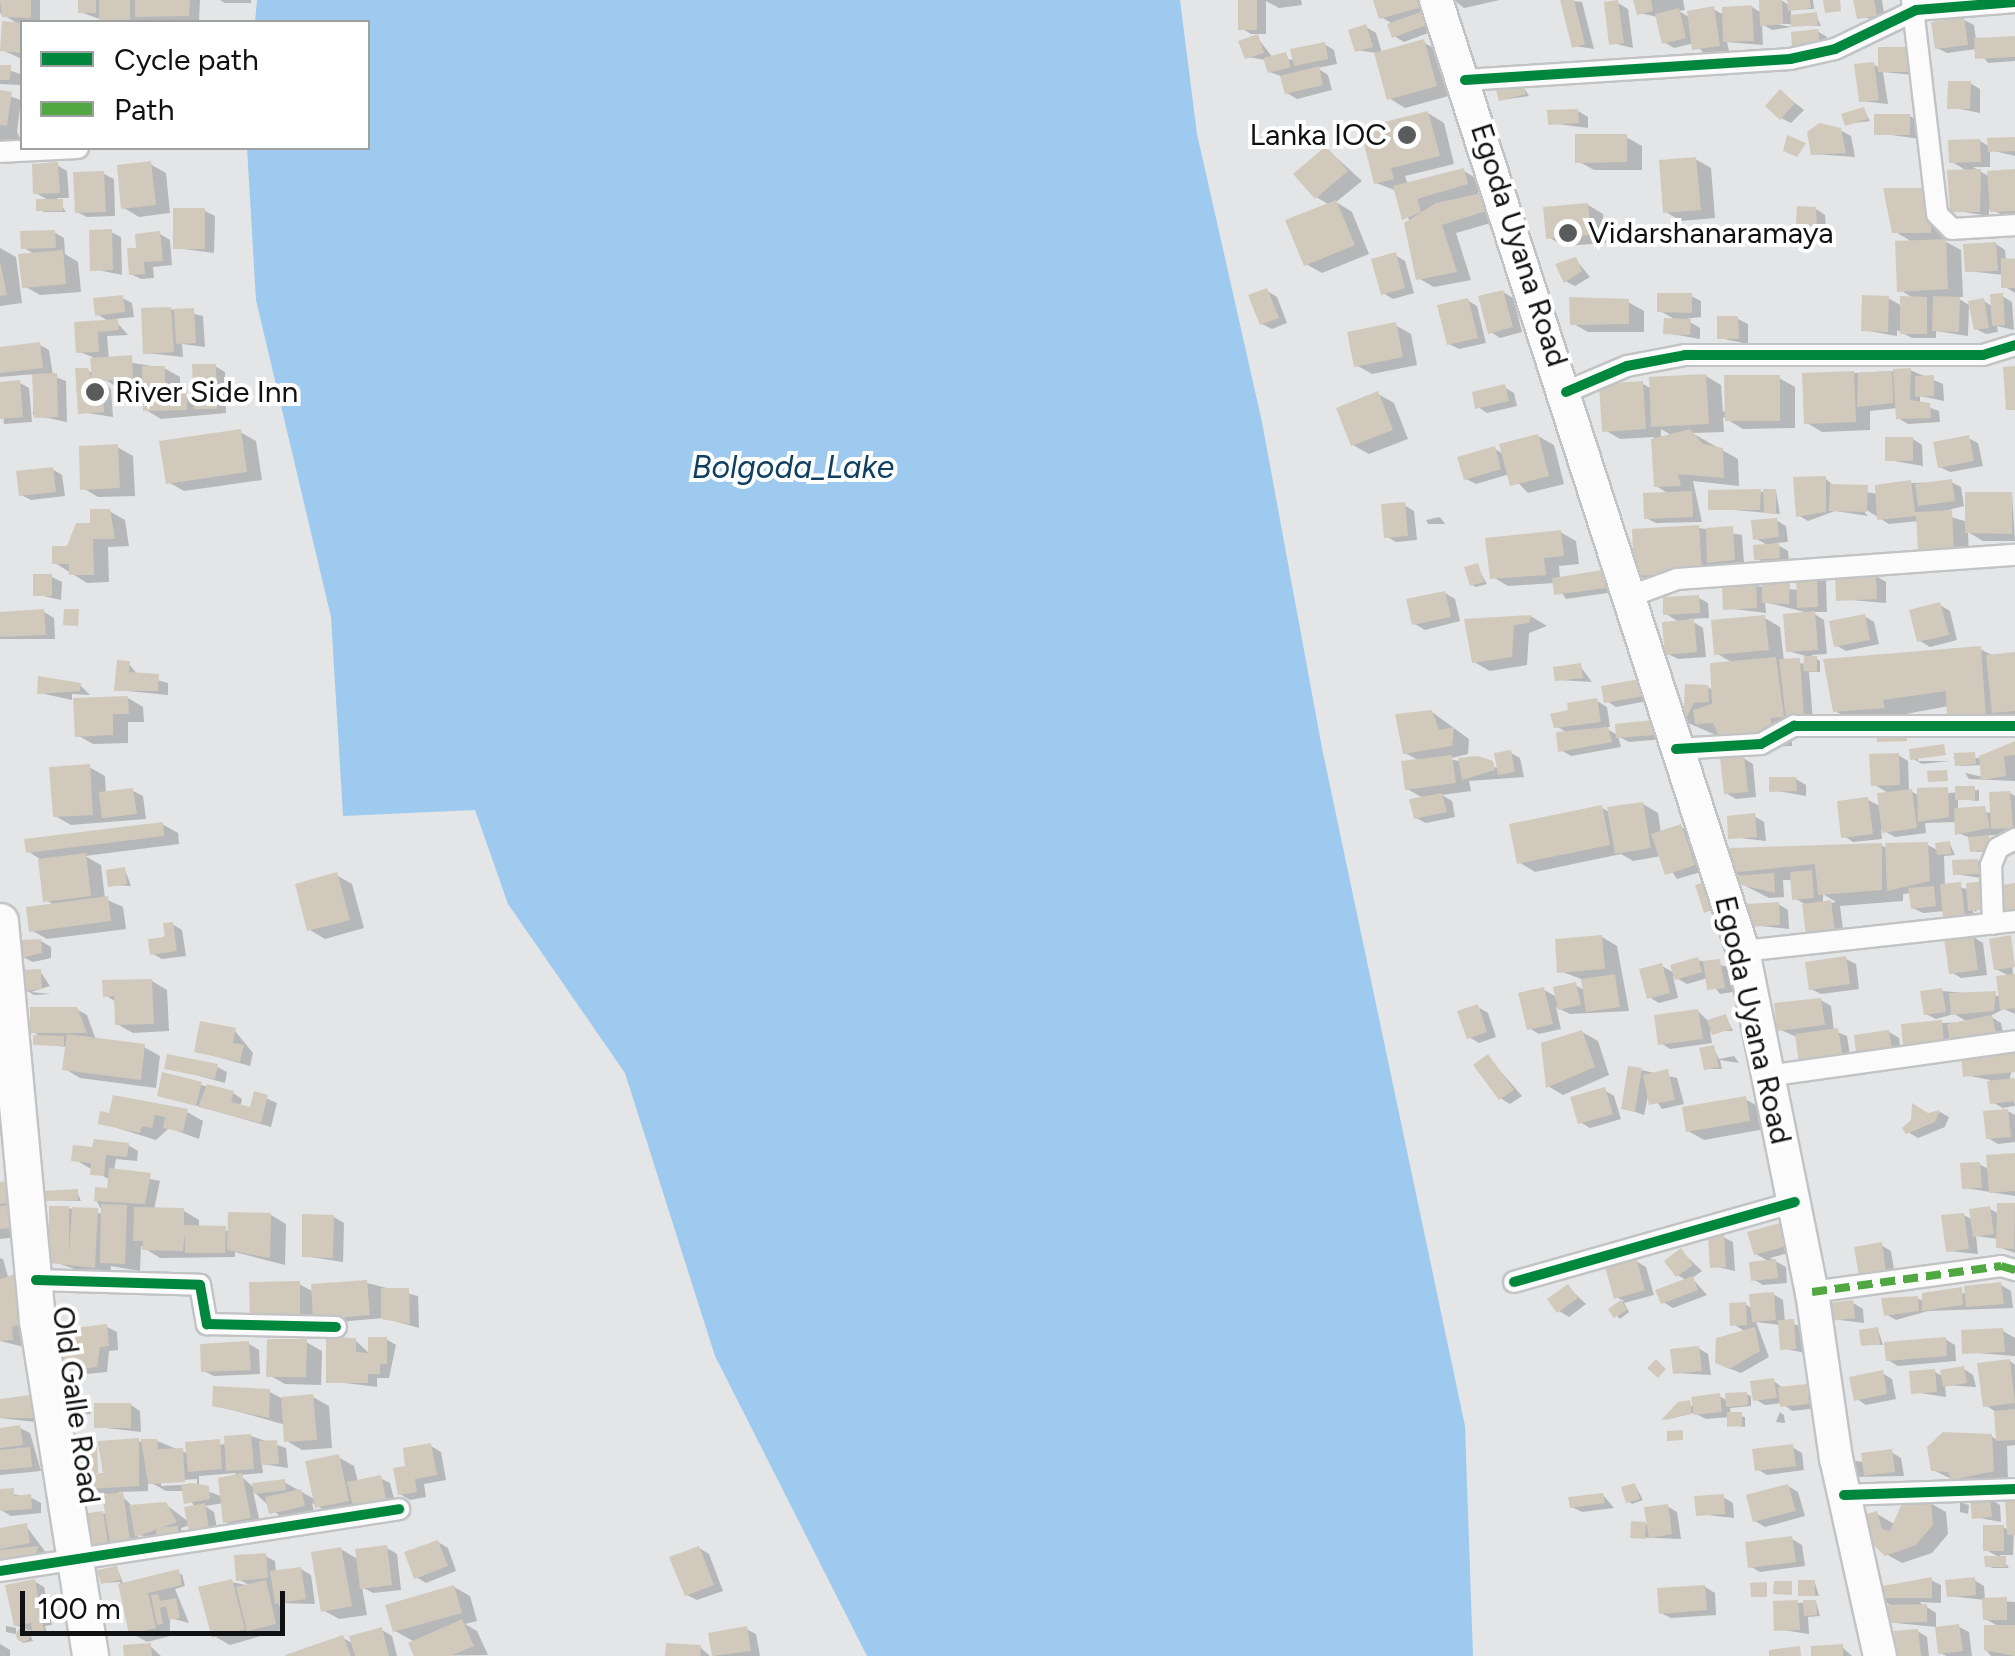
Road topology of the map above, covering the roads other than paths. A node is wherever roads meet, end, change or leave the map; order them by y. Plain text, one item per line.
1 (1436, 0) edge
2 (2015, 2) edge
3 (1914, 5) edge
4 (1466, 80) junction
5 (39, 150) edge
6 (0, 152) edge
7 (2015, 225) edge
8 (2015, 345) edge
9 (1566, 392) junction
10 (2015, 555) edge
11 (1628, 597) junction
12 (2015, 726) edge
13 (1676, 749) junction
14 (2015, 839) edge
15 (0, 921) edge
16 (2004, 922) edge
17 (1743, 951) junction
18 (2015, 1041) edge
19 (5, 1050) edge
20 (1768, 1076) junction
21 (10, 1162) edge
22 (1795, 1202) junction
23 (2015, 1270) edge
24 (36, 1280) junction
25 (1514, 1282) dead end
26 (1812, 1292) junction
27 (336, 1327) dead end
28 (2015, 1488) edge
29 (1844, 1496) junction
30 (399, 1509) dead end
31 (74, 1564) junction
32 (0, 1571) edge
33 (90, 1656) edge
34 (1880, 1656) edge

1 - 4 main road, Egoda Uyana Road
2 - 3 street
3 - 4 street
3 - 7 street
4 - 9 main road, Egoda Uyana Road
5 - 6 street
8 - 9 street
9 - 11 main road, Egoda Uyana Road
10 - 11 street
11 - 13 main road, Egoda Uyana Road
12 - 13 street
13 - 17 main road, Egoda Uyana Road
14 - 16 street
15 - 19 highway, Old Galle Road
16 - 17 street
17 - 20 main road, Egoda Uyana Road
18 - 20 street
19 - 21 highway, Old Galle Road
20 - 22 main road, Egoda Uyana Road
21 - 24 highway, Old Galle Road
22 - 25 street
22 - 26 main road, Egoda Uyana Road
23 - 26 street
24 - 27 street
24 - 31 highway, Old Galle Road
26 - 29 main road, Egoda Uyana Road
28 - 29 street
29 - 34 main road, Egoda Uyana Road
30 - 31 street
31 - 32 street
31 - 33 highway, Old Galle Road

